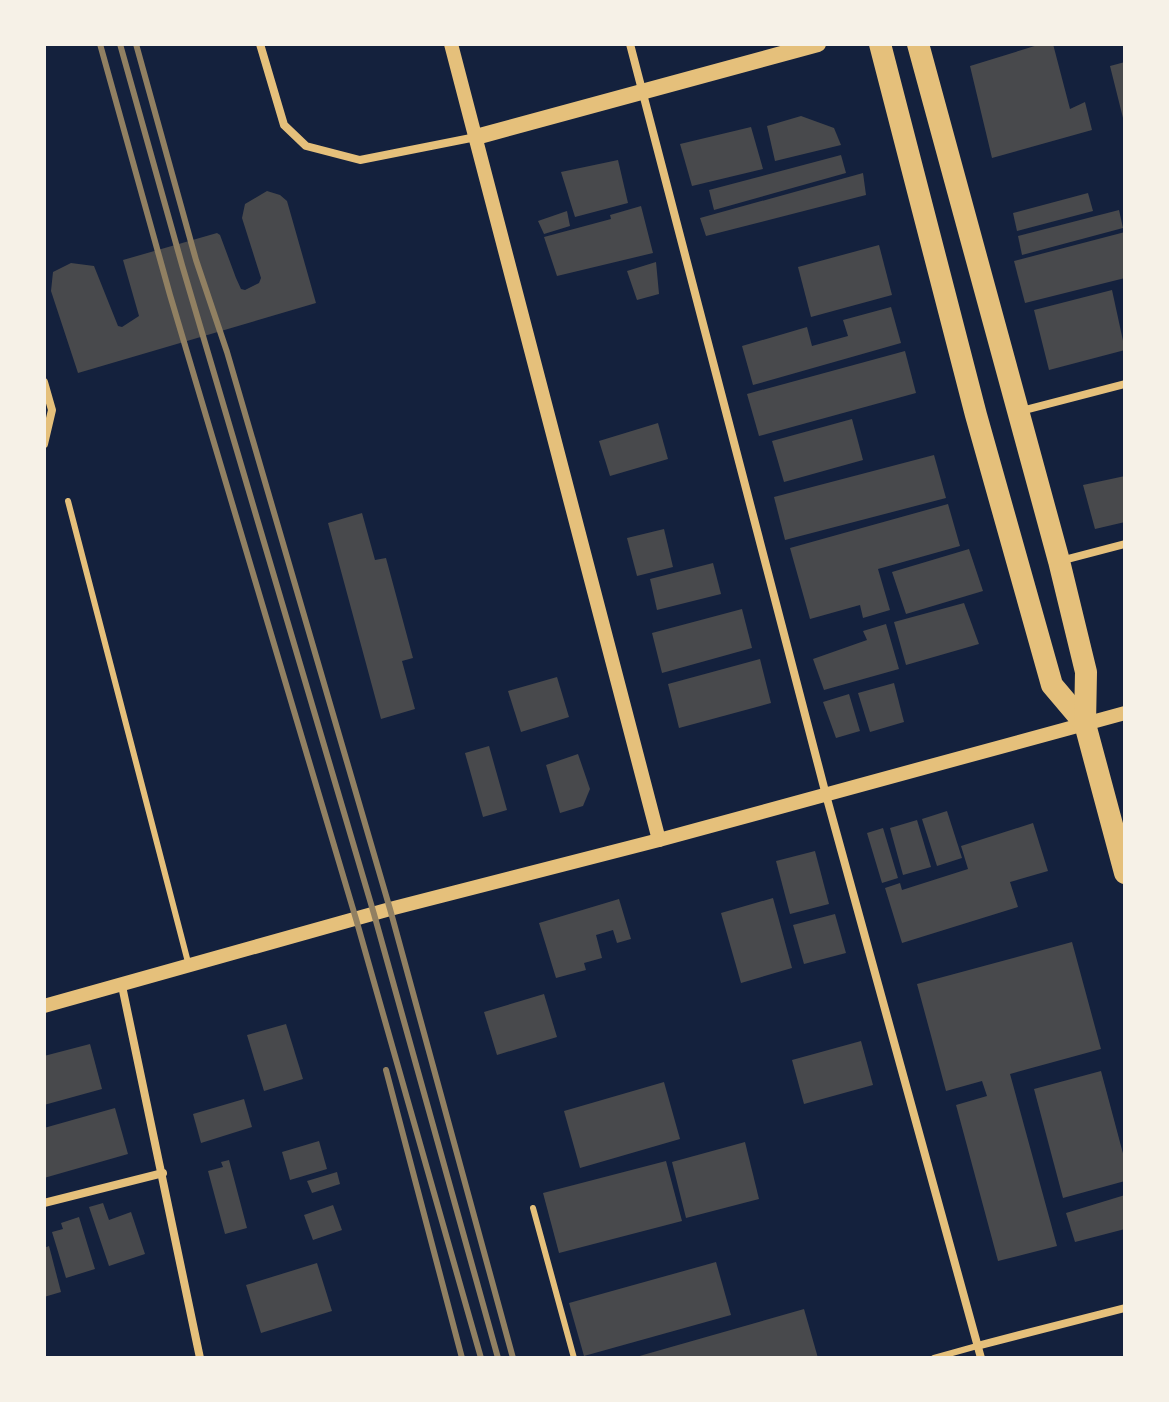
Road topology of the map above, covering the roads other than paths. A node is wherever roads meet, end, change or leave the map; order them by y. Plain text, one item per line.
1 (260, 44) edge
2 (451, 44) edge
3 (630, 44) edge
4 (818, 44) edge
5 (880, 44) edge
6 (918, 44) edge
7 (643, 91) junction
8 (476, 137) junction
9 (44, 382) edge
10 (1125, 384) edge
11 (1017, 412) junction
12 (44, 444) edge
13 (68, 501) dead end
14 (1125, 544) edge
15 (1059, 561) junction
16 (1125, 713) edge
17 (1085, 724) junction
18 (826, 795) junction
19 (659, 840) junction
20 (1125, 873) edge
21 (189, 966) junction
22 (122, 986) junction
23 (44, 1006) edge
24 (163, 1173) junction
25 (44, 1203) edge
26 (533, 1208) dead end
27 (1125, 1308) edge
28 (977, 1346) junction
29 (200, 1358) edge
30 (574, 1358) edge
31 (934, 1358) edge
32 (981, 1358) edge

1 - 8 street
2 - 8 street
3 - 7 street
4 - 7 main road
5 - 17 highway
6 - 11 highway
7 - 8 main road
7 - 18 street
8 - 19 street
9 - 12 street
10 - 11 street
11 - 15 highway
13 - 21 lane
14 - 15 street
15 - 17 highway
16 - 17 street
17 - 18 street
17 - 20 highway
18 - 19 street
18 - 28 street
19 - 21 street
21 - 22 street
22 - 23 street
22 - 24 street
24 - 25 street
24 - 29 street
26 - 30 lane
27 - 28 street
28 - 31 lane
28 - 32 street

